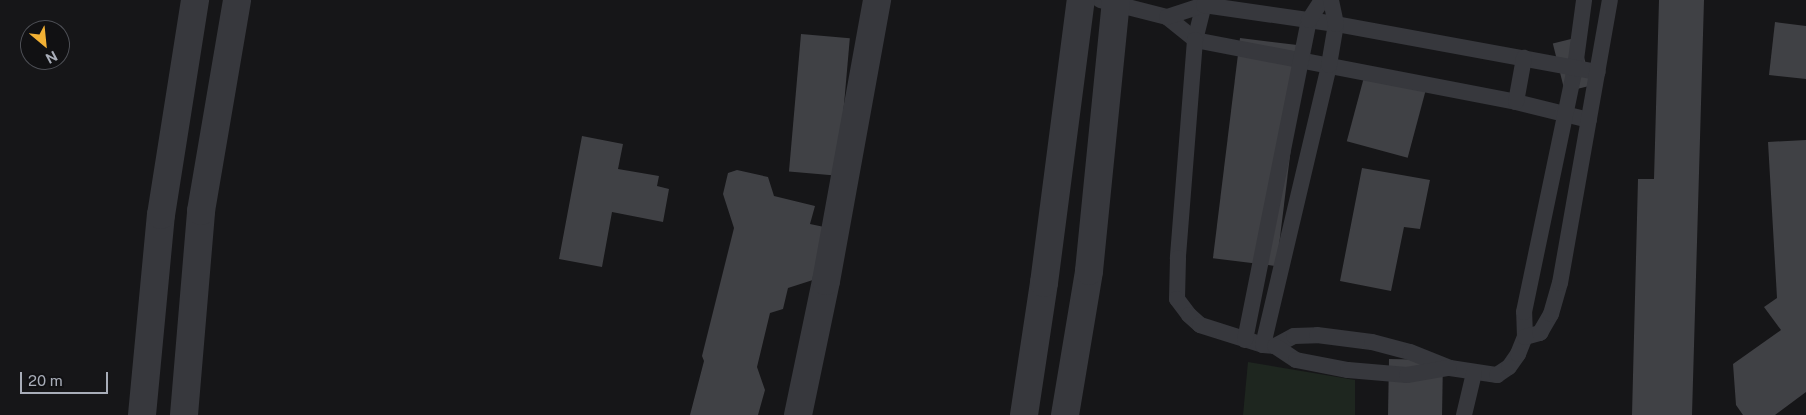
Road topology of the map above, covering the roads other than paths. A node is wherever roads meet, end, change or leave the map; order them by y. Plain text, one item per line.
1 (196, 0) edge
2 (237, 0) edge
3 (877, 0) edge
4 (1081, 0) edge
5 (1322, 0) edge
6 (1331, 0) edge
7 (1584, 0) edge
8 (1610, 0) edge
9 (1110, 2) edge
10 (1205, 2) edge
11 (1167, 17) junction
12 (1309, 20) junction
13 (1336, 24) junction
14 (1195, 40) junction
15 (1524, 58) junction
16 (1302, 60) junction
17 (1330, 65) junction
18 (1575, 67) junction
19 (1598, 72) junction
20 (1516, 102) junction
21 (1565, 115) junction
22 (1589, 120) junction
23 (1525, 337) junction
24 (1245, 340) junction
25 (1269, 345) junction
26 (1450, 368) junction
27 (1474, 373) junction
28 (142, 415) edge
29 (184, 415) edge
30 (798, 415) edge
31 (1024, 415) edge
32 (1065, 415) edge
33 (1464, 415) edge

1 - 28 street
2 - 29 street
3 - 30 street
4 - 31 street
5 - 12 lane
6 - 13 lane
7 - 18 lane
8 - 19 lane
9 - 11 lane
9 - 32 street
10 - 11 lane
10 - 12 lane
10 - 14 lane
11 - 14 lane
12 - 13 lane
12 - 16 lane
13 - 15 lane
13 - 17 lane
14 - 16 lane
14 - 24 lane
15 - 18 lane
15 - 20 lane
16 - 17 lane
16 - 24 lane
17 - 20 lane
17 - 25 lane
18 - 19 lane
18 - 21 lane
19 - 22 lane
20 - 21 lane
21 - 22 lane
21 - 23 lane
22 - 23 lane
23 - 27 lane
24 - 25 lane
25 - 26 lane
25 - 26 lane
26 - 27 lane
27 - 33 lane

